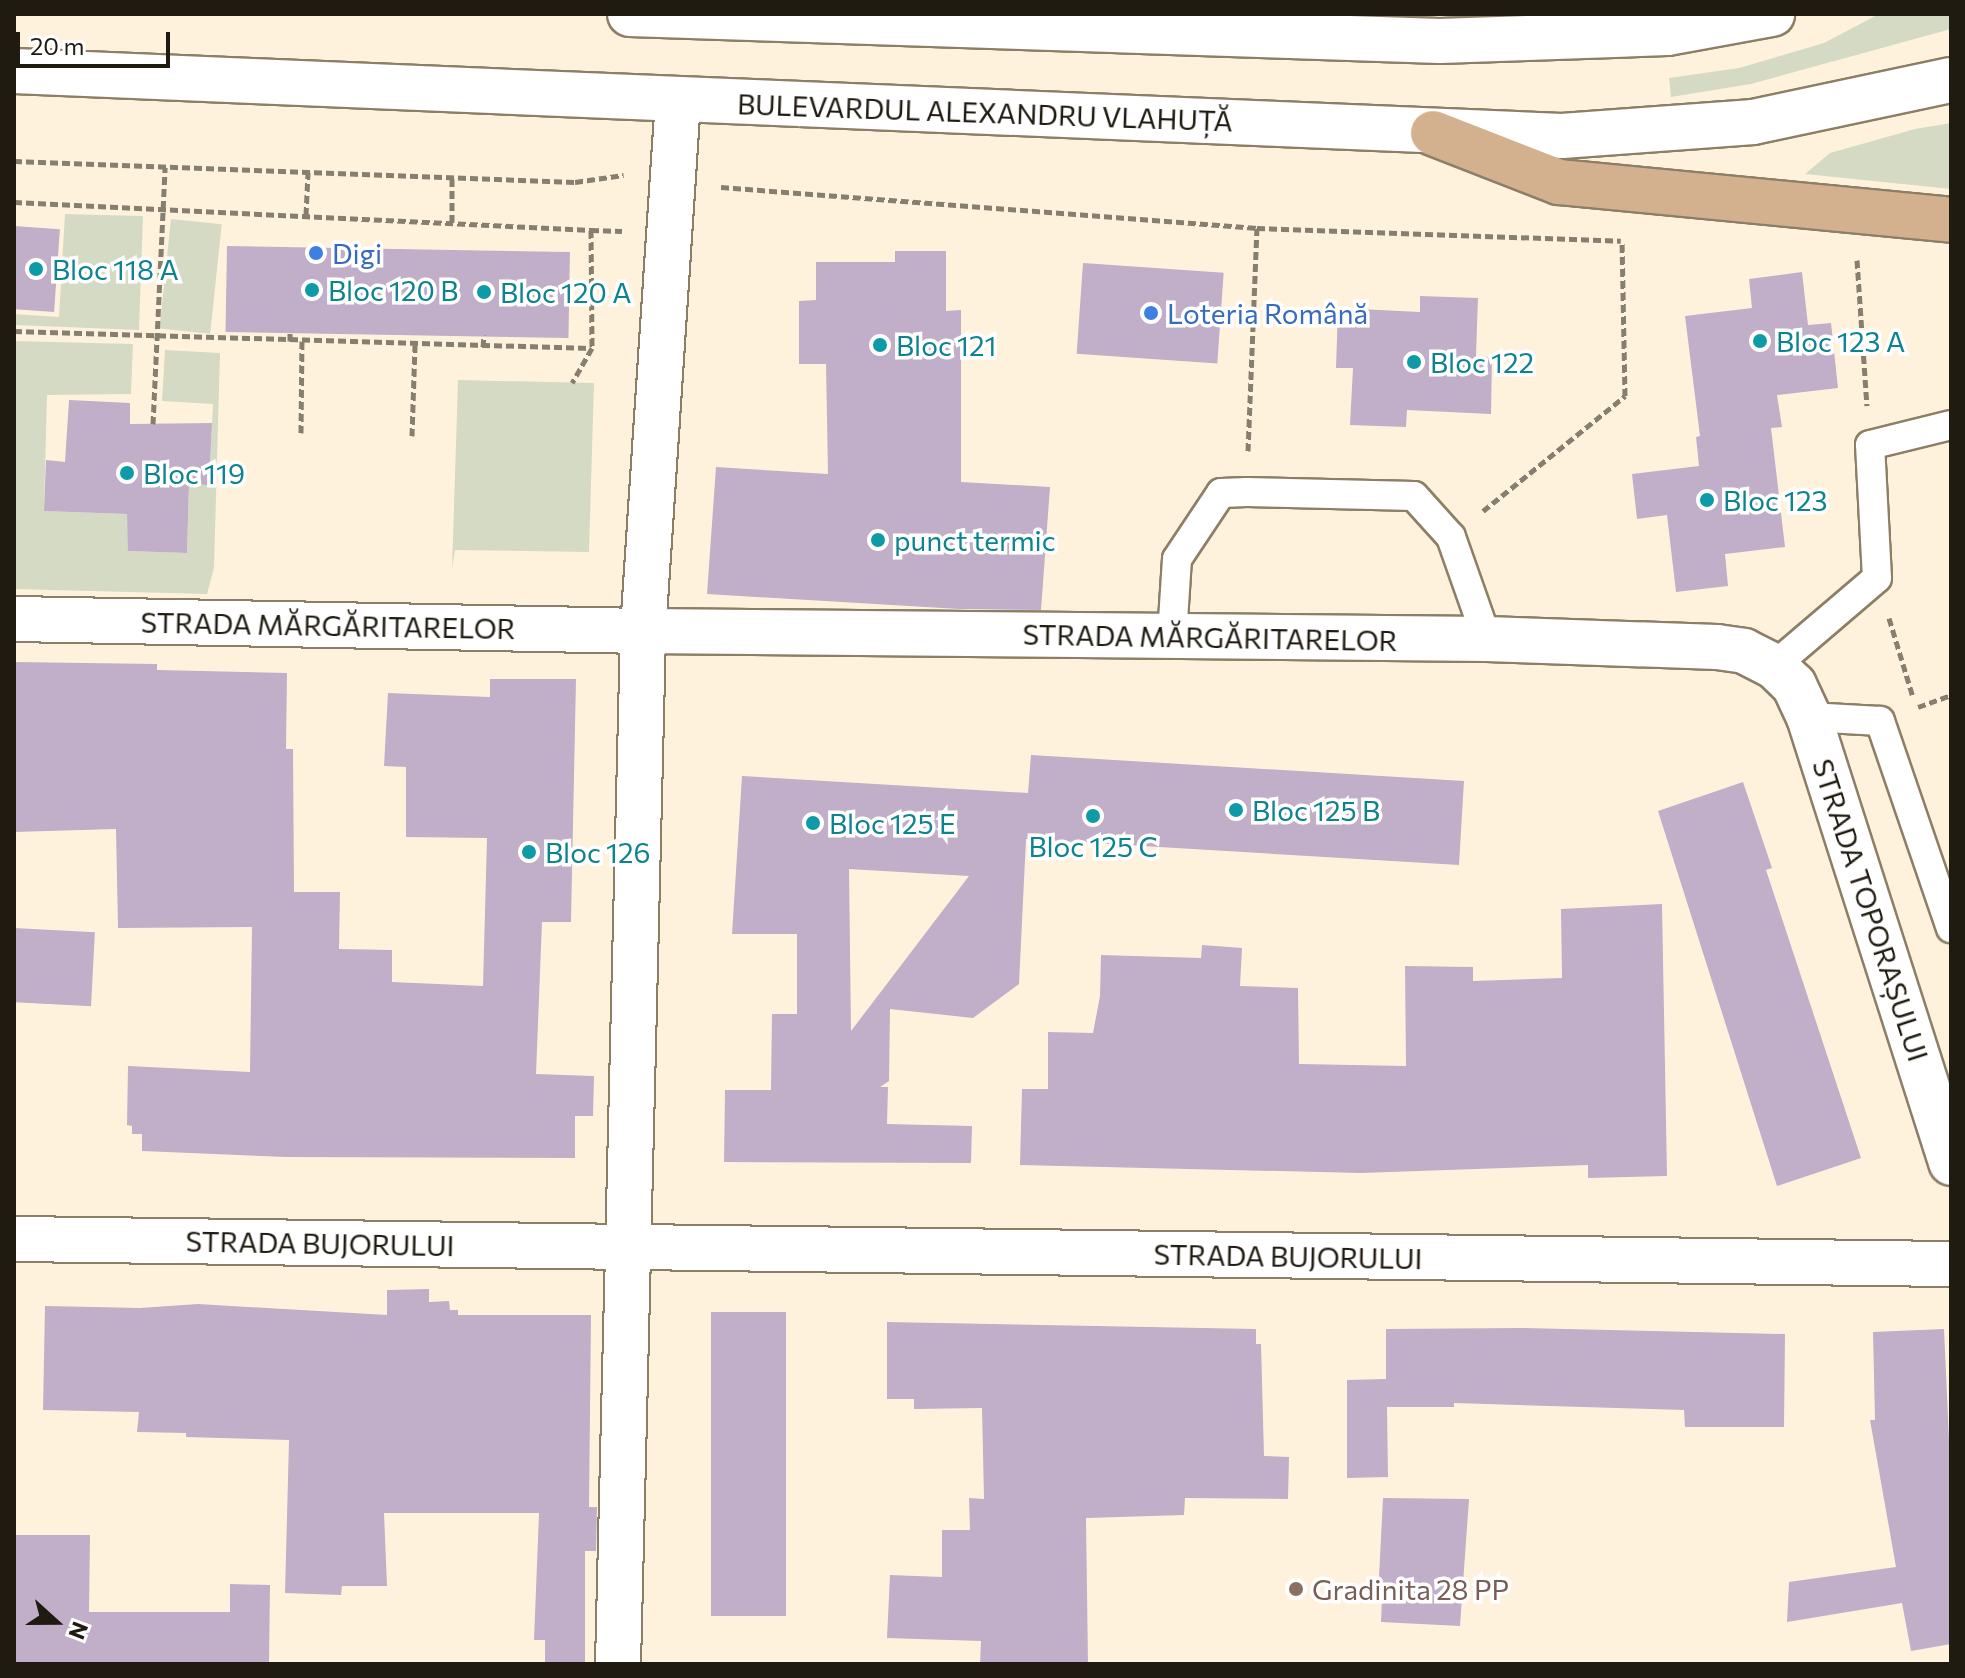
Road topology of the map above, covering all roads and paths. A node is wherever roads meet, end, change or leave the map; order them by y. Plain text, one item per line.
1 (630, 14) edge
2 (1772, 14) edge
3 (14, 71) edge
4 (1951, 80) edge
5 (678, 100) junction
6 (1433, 133) junction
7 (14, 161) edge
8 (165, 167) junction
9 (308, 172) junction
10 (452, 177) junction
11 (669, 185) junction
12 (14, 202) edge
13 (163, 208) junction
14 (306, 215) junction
15 (1951, 220) edge
16 (452, 222) junction
17 (1257, 228) junction
18 (591, 230) junction
19 (622, 232) dead end
20 (1637, 240) dead end
21 (1622, 241) junction
22 (1872, 257) dead end
23 (14, 331) edge
24 (290, 333) dead end
25 (484, 335) dead end
26 (156, 336) junction
27 (290, 341) junction
28 (302, 341) junction
29 (415, 345) junction
30 (483, 347) junction
31 (592, 348) junction
32 (572, 383) dead end
33 (153, 424) dead end
34 (1951, 425) edge
35 (301, 433) dead end
36 (412, 436) dead end
37 (1870, 445) junction
38 (1247, 492) junction
39 (1451, 537) junction
40 (1877, 578) junction
41 (14, 619) edge
42 (643, 631) junction
43 (1172, 636) junction
44 (1487, 639) junction
45 (1774, 666) junction
46 (1951, 695) edge
47 (1809, 717) junction
48 (1951, 928) edge
49 (1939, 1079) edge
50 (1951, 1163) edge
51 (14, 1239) edge
52 (625, 1247) junction
53 (1951, 1264) edge
54 (618, 1664) edge

1 - 2 street
3 - 5 street, BULEVARDUL ALEXANDRU VLAHUȚĂ
4 - 6 street, BULEVARDUL ALEXANDRU VLAHUȚĂ
5 - 6 street, BULEVARDUL ALEXANDRU VLAHUȚĂ
5 - 11 street
6 - 15 main road
7 - 8 path
8 - 9 path
8 - 13 path
9 - 10 path
9 - 14 path
10 - 11 path
10 - 16 path
11 - 17 path
11 - 42 street
12 - 13 path
13 - 14 path
13 - 26 path
14 - 16 path
16 - 18 path
17 - 21 path
17 - 38 path
18 - 19 path
18 - 31 path
20 - 21 path
21 - 39 path
22 - 37 path
23 - 26 path
24 - 27 path
25 - 30 path
26 - 27 path
26 - 33 path
27 - 28 path
28 - 29 path
28 - 35 path
29 - 30 path
29 - 36 path
30 - 31 path
31 - 32 path
34 - 37 lane
37 - 40 lane
38 - 39 lane
38 - 43 lane
39 - 44 lane
40 - 45 lane
40 - 46 path
41 - 42 street, STRADA MĂRGĂRITARELOR
42 - 43 street, STRADA MĂRGĂRITARELOR
42 - 52 street
43 - 44 street, STRADA MĂRGĂRITARELOR
44 - 45 street, STRADA MĂRGĂRITARELOR
45 - 47 street, STRADA TOPORAȘULUI
47 - 48 lane
47 - 49 street, STRADA TOPORAȘULUI
49 - 50 street, STRADA TOPORAȘULUI
51 - 52 street, STRADA BUJORULUI
52 - 53 street, STRADA BUJORULUI
52 - 54 street

